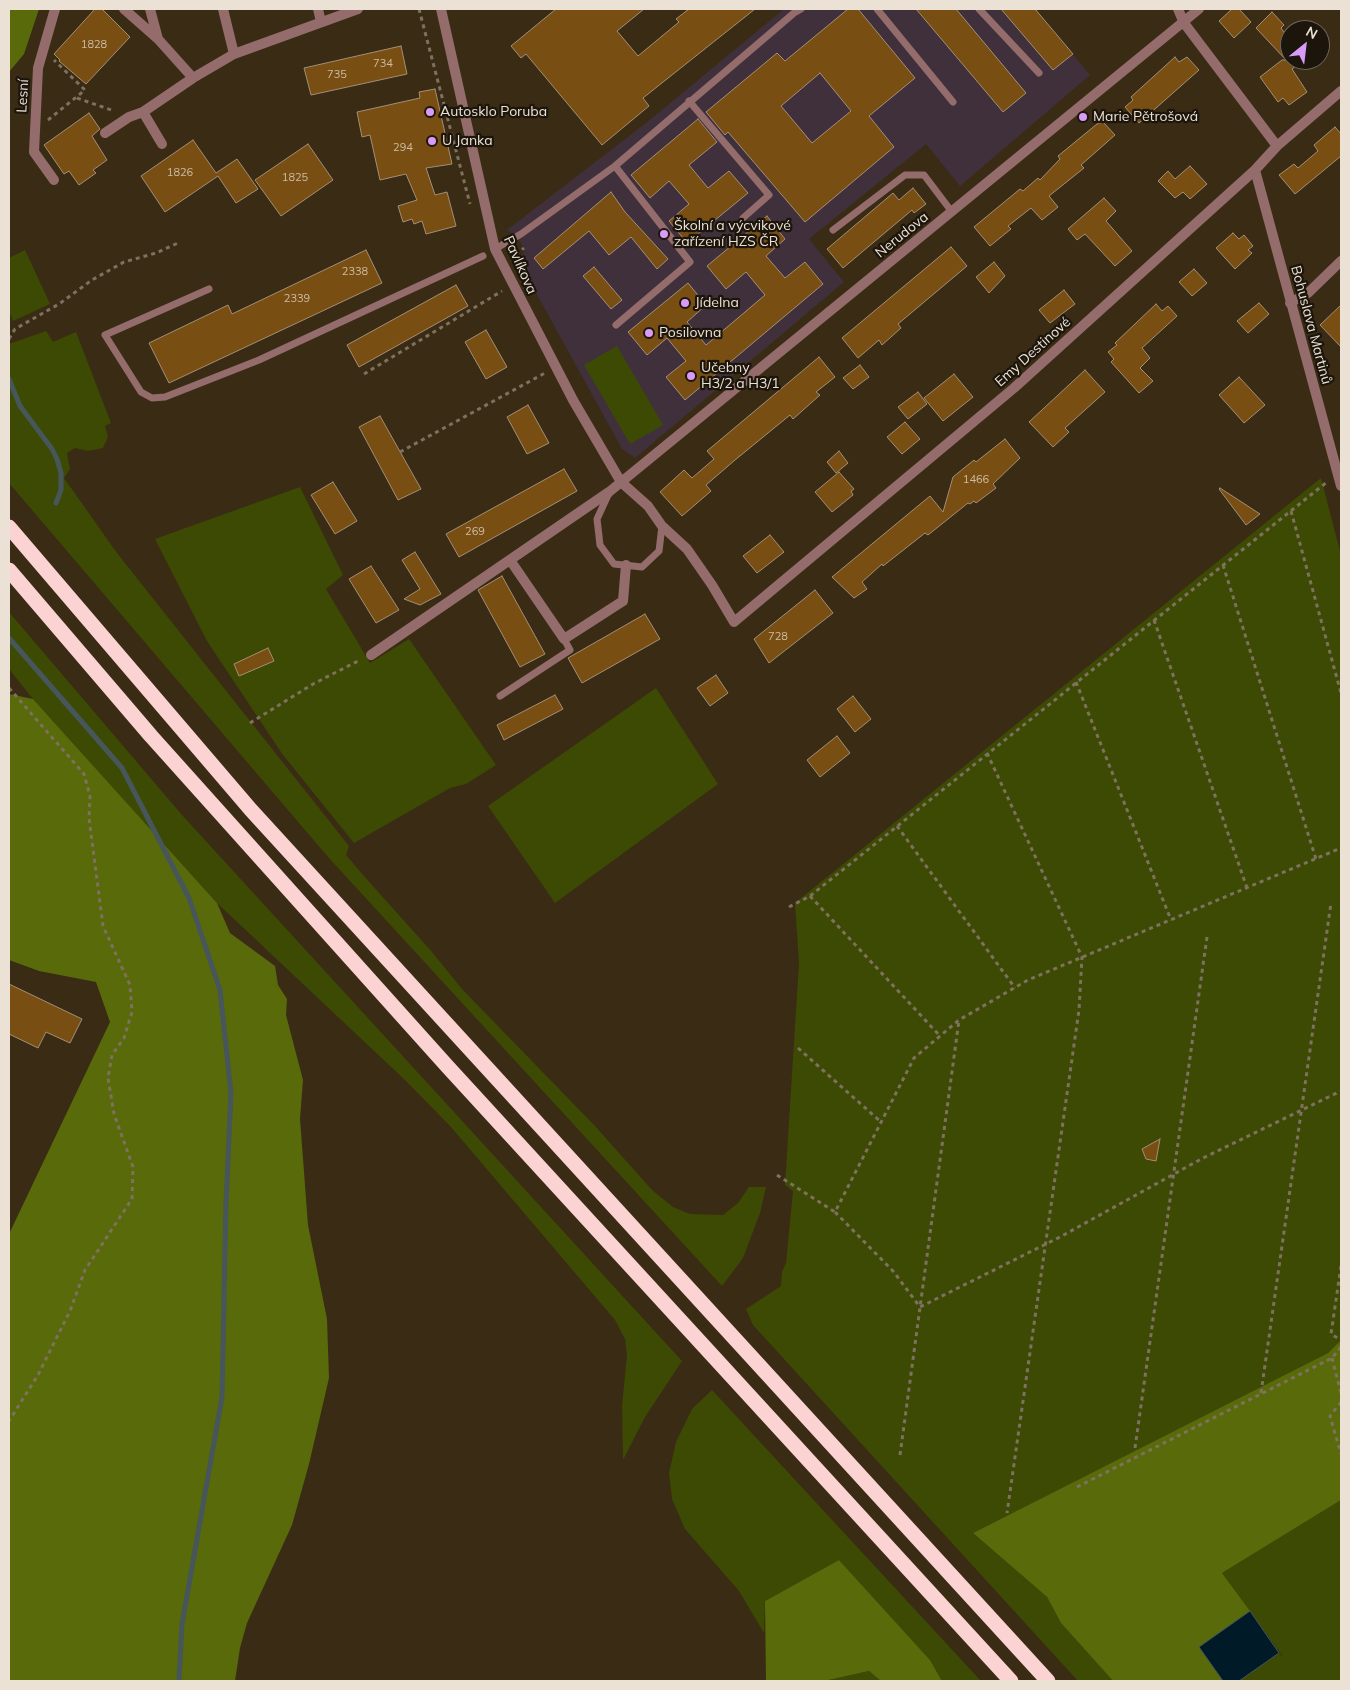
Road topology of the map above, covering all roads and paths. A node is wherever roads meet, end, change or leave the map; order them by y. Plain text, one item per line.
1 (55, 9) edge
2 (124, 9) edge
3 (150, 9) edge
4 (223, 9) edge
5 (318, 9) edge
6 (358, 9) edge
7 (441, 9) edge
8 (801, 9) edge
9 (877, 9) edge
10 (978, 9) edge
11 (1178, 9) edge
12 (1199, 9) edge
13 (321, 22) junction
14 (1184, 23) junction
15 (158, 39) junction
16 (42, 50) junction
17 (234, 54) junction
18 (1039, 73) dead end
19 (193, 78) junction
20 (1341, 91) edge
21 (77, 98) junction
22 (690, 100) junction
23 (952, 102) dead end
24 (143, 112) junction
25 (129, 116) junction
26 (35, 129) junction
27 (105, 133) dead end
28 (162, 144) dead end
29 (1277, 146) junction
30 (614, 166) junction
31 (1255, 170) junction
32 (54, 180) dead end
33 (952, 212) junction
34 (742, 218) dead end
35 (833, 230) dead end
36 (509, 241) junction
37 (178, 244) dead end
38 (524, 248) dead end
39 (495, 249) junction
40 (516, 255) junction
41 (483, 256) dead end
42 (513, 260) dead end
43 (1341, 260) edge
44 (209, 289) dead end
45 (502, 292) dead end
46 (1290, 303) junction
47 (616, 325) dead end
48 (9, 339) edge
49 (545, 373) dead end
50 (364, 374) dead end
51 (400, 452) dead end
52 (621, 482) junction
53 (1323, 485) dead end
54 (1341, 486) edge
55 (609, 492) junction
56 (1291, 511) junction
57 (662, 526) junction
58 (9, 527) edge
59 (510, 560) junction
60 (626, 565) junction
61 (1223, 565) junction
62 (9, 570) edge
63 (1154, 620) junction
64 (734, 622) joint
65 (564, 640) junction
66 (372, 655) joint
67 (1076, 682) junction
68 (9, 688) edge
69 (1341, 693) edge
70 (500, 696) dead end
71 (250, 723) dead end
72 (987, 754) junction
73 (897, 826) junction
74 (1341, 848) edge
75 (1316, 859) junction
76 (1247, 888) junction
77 (810, 896) junction
78 (1331, 903) dead end
79 (789, 906) dead end
80 (1171, 920) junction
81 (1208, 937) dead end
82 (1082, 957) junction
83 (1015, 988) junction
84 (960, 1020) junction
85 (940, 1036) junction
86 (798, 1048) dead end
87 (1341, 1090) edge
88 (1301, 1109) junction
89 (881, 1122) junction
90 (1174, 1174) junction
91 (777, 1175) dead end
92 (835, 1212) junction
93 (1046, 1244) junction
94 (1341, 1266) edge
95 (920, 1306) junction
96 (1341, 1340) edge
97 (1341, 1348) edge
98 (1332, 1358) junction
99 (1341, 1393) edge
100 (1261, 1394) junction
101 (1341, 1402) edge
102 (9, 1421) edge
103 (1135, 1448) dead end
104 (1341, 1454) edge
105 (900, 1455) dead end
106 (1077, 1488) dead end
107 (1007, 1513) dead end
108 (1011, 1681) edge
109 (1048, 1681) edge

1 - 16 street, Lesní
2 - 15 street
3 - 15 street
4 - 17 street
5 - 13 street
6 - 13 street
7 - 39 street, Pavlíkova
8 - 22 lane
9 - 23 lane
10 - 18 lane
11 - 14 street
12 - 14 street, Nerudova
13 - 17 street
14 - 29 street
14 - 33 street, Nerudova
15 - 19 street
16 - 21 path
16 - 26 street, Lesní
17 - 19 street
19 - 24 street
20 - 29 street, Emy Destinové
21 - 25 path
21 - 26 path
22 - 30 lane
22 - 34 lane
24 - 25 street
24 - 28 street
25 - 27 street
26 - 32 street, Lesní
29 - 31 street, Emy Destinové
30 - 36 lane
30 - 47 lane
31 - 46 street, Bohuslava Martinů
31 - 64 street, Emy Destinové
33 - 35 lane
33 - 52 street, Nerudova
36 - 39 lane
36 - 40 path
37 - 48 path
38 - 40 path
39 - 52 street, Pavlíkova
40 - 42 path
41 - 44 lane
43 - 46 street
45 - 50 path
46 - 54 street, Bohuslava Martinů
49 - 51 path
52 - 55 street
52 - 57 street, Pavlíkova
53 - 56 path
55 - 59 street
55 - 60 lane
56 - 61 path
56 - 69 path
57 - 60 lane
57 - 64 street, Pavlíkova
58 - 109 highway
59 - 65 street
59 - 66 street
60 - 65 street
61 - 63 path
61 - 75 path
62 - 108 highway
63 - 67 path
63 - 76 path
65 - 70 lane
66 - 71 path
67 - 72 path
67 - 80 path
68 - 102 path
72 - 73 path
72 - 82 path
73 - 77 path
73 - 83 path
74 - 75 path
75 - 76 path
76 - 80 path
77 - 79 path
77 - 85 path
78 - 88 path
80 - 82 path
81 - 90 path
82 - 83 path
82 - 93 path
83 - 84 path
84 - 85 path
84 - 95 path
85 - 89 path
86 - 89 path
87 - 88 path
88 - 90 path
88 - 100 path
89 - 92 path
90 - 93 path
90 - 103 path
91 - 92 path
92 - 95 path
93 - 95 path
93 - 107 path
94 - 96 path
95 - 105 path
97 - 98 path
98 - 99 path
98 - 100 path
100 - 106 path
101 - 104 path

